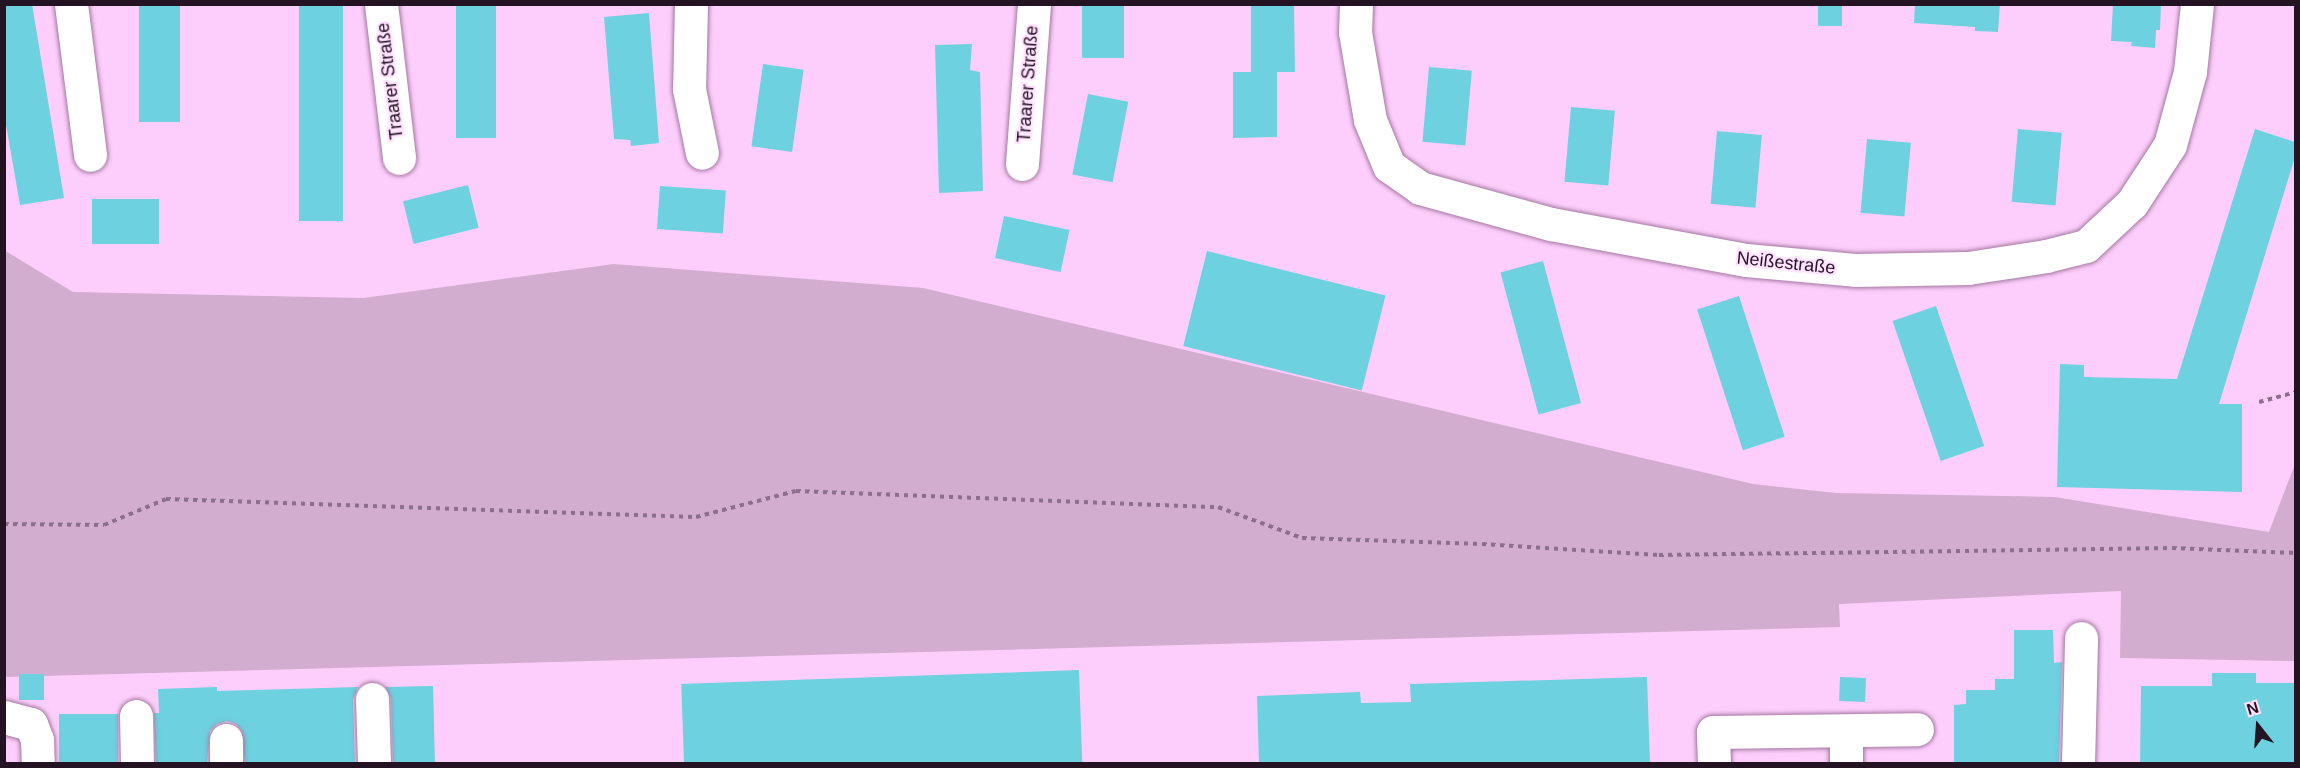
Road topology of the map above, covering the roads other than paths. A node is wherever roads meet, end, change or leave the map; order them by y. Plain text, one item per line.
1 (70, 4) edge
2 (381, 4) edge
3 (692, 4) edge
4 (1034, 4) edge
5 (1356, 4) edge
6 (2197, 4) edge
7 (702, 153) dead end
8 (90, 155) dead end
9 (399, 158) dead end
10 (1022, 164) dead end
11 (2081, 638) dead end
12 (372, 699) dead end
13 (136, 716) dead end
14 (4, 717) edge
15 (1917, 729) dead end
16 (1846, 730) junction
17 (38, 764) edge
18 (137, 764) edge
19 (374, 764) edge
20 (1714, 764) edge
21 (1846, 764) edge
22 (2078, 764) edge

1 - 8 street
2 - 9 street, Traarer Straße
3 - 7 street
4 - 10 street, Traarer Straße
5 - 6 street, Neißestraße
11 - 22 street
12 - 19 street
13 - 18 street
14 - 17 street
15 - 16 street
16 - 20 street
16 - 21 street

